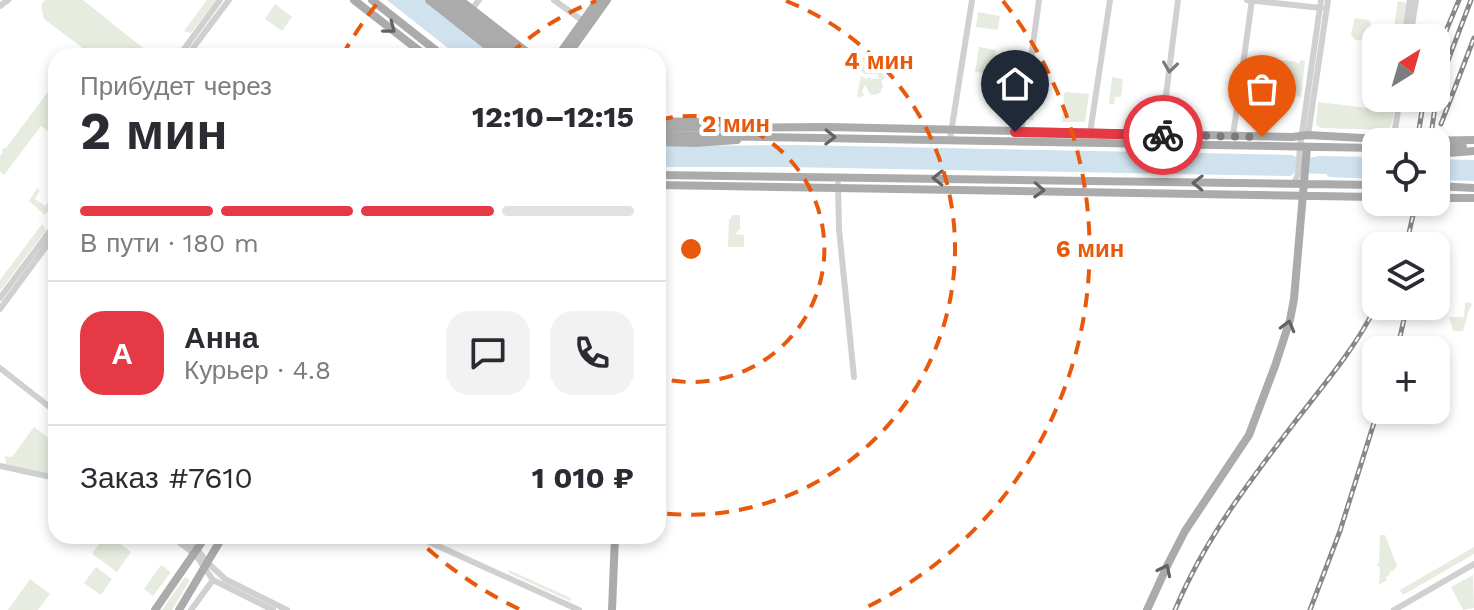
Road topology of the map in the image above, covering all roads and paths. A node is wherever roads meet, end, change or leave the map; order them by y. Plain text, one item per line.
1 (8, 0) edge
2 (220, 0) edge
3 (229, 0) edge
4 (354, 0) edge
5 (372, 0) edge
6 (429, 0) edge
7 (440, 0) edge
8 (449, 0) edge
9 (460, 0) edge
10 (479, 0) edge
11 (554, 0) edge
12 (598, 0) edge
13 (607, 0) edge
14 (972, 0) edge
15 (1039, 0) edge
16 (1110, 0) edge
17 (1178, 0) edge
18 (1250, 0) edge
19 (1410, 0) edge
20 (1416, 0) edge
21 (1325, 1) edge
22 (0, 6) edge
23 (472, 9) junction
24 (1320, 9) junction
25 (583, 21) junction
26 (1406, 24) edge
27 (1412, 24) edge
28 (185, 48) edge
29 (193, 48) edge
30 (416, 48) edge
31 (433, 48) edge
32 (490, 48) edge
33 (501, 48) edge
34 (511, 48) edge
35 (522, 48) edge
36 (564, 48) edge
37 (573, 48) edge
38 (666, 121) edge
39 (746, 127) junction
40 (666, 128) edge
41 (1021, 132) junction
42 (1090, 133) junction
43 (666, 135) edge
44 (950, 135) junction
45 (1161, 135) junction
46 (752, 136) junction
47 (1233, 136) junction
48 (1474, 140) edge
49 (1362, 141) edge
50 (1450, 141) edge
51 (666, 142) edge
52 (1304, 142) junction
53 (1362, 148) edge
54 (1450, 148) edge
55 (1474, 149) edge
56 (1450, 152) edge
57 (666, 175) edge
58 (838, 177) junction
59 (1299, 184) junction
60 (666, 185) edge
61 (1362, 185) edge
62 (838, 187) junction
63 (1450, 187) edge
64 (1474, 188) edge
65 (1304, 195) junction
66 (1362, 197) edge
67 (1450, 198) edge
68 (1474, 198) edge
69 (48, 234) edge
70 (48, 244) edge
71 (0, 298) edge
72 (0, 309) edge
73 (0, 368) edge
74 (854, 377) dead end
75 (48, 406) edge
76 (0, 466) edge
77 (48, 476) edge
78 (184, 544) edge
79 (188, 544) edge
80 (201, 544) edge
81 (218, 544) edge
82 (434, 544) edge
83 (615, 544) edge
84 (196, 552) junction
85 (1474, 564) edge
86 (205, 565) junction
87 (213, 580) junction
88 (155, 610) edge
89 (179, 610) edge
90 (191, 610) edge
91 (273, 610) edge
92 (287, 610) edge
93 (579, 610) edge
94 (612, 610) edge
95 (1147, 610) edge
96 (1394, 610) edge

1 - 22 street
2 - 28 street
3 - 29 street
4 -> 30 main road
5 - 31 main road
6 - 32 main road
7 - 33 main road
8 - 34 main road
9 - 23 main road
10 - 23 street
11 - 25 street
12 - 25 main road
13 - 37 main road
14 - 44 street
15 - 41 street
16 - 42 street
17 -> 45 street
18 - 24 street
18 - 47 street
19 - 26 street
20 - 27 street
21 - 24 street
21 - 52 street
23 - 35 main road
24 - 52 street
25 - 36 main road
38 - 39 main road
39 - 40 main road
39 - 44 main road
41 - 42 main road
41 - 44 main road
42 - 45 main road
43 - 46 main road
46 -> 44 main road
44 - 52 main road
45 - 47 main road
46 - 51 main road
47 - 52 main road
48 - 50 main road
49 - 52 main road
52 - 53 main road
52 - 59 main road
54 - 55 main road
55 - 56 main road
57 - 58 main road
59 -> 58 main road
58 - 62 street
59 - 61 main road
59 - 65 main road
60 - 62 main road
62 -> 65 main road
62 - 74 street
63 - 64 main road
65 - 66 main road
95 -> 65 main road
67 - 68 main road
69 - 71 street
70 - 72 street
73 - 75 street
76 - 77 street
78 - 84 street
79 - 84 street
80 - 84 main road
81 - 86 main road
82 - 93 street
83 - 94 main road
84 - 86 street
84 - 88 main road
85 - 96 street
86 - 87 street
86 - 89 main road
86 - 92 street
87 - 90 street
87 - 91 street

